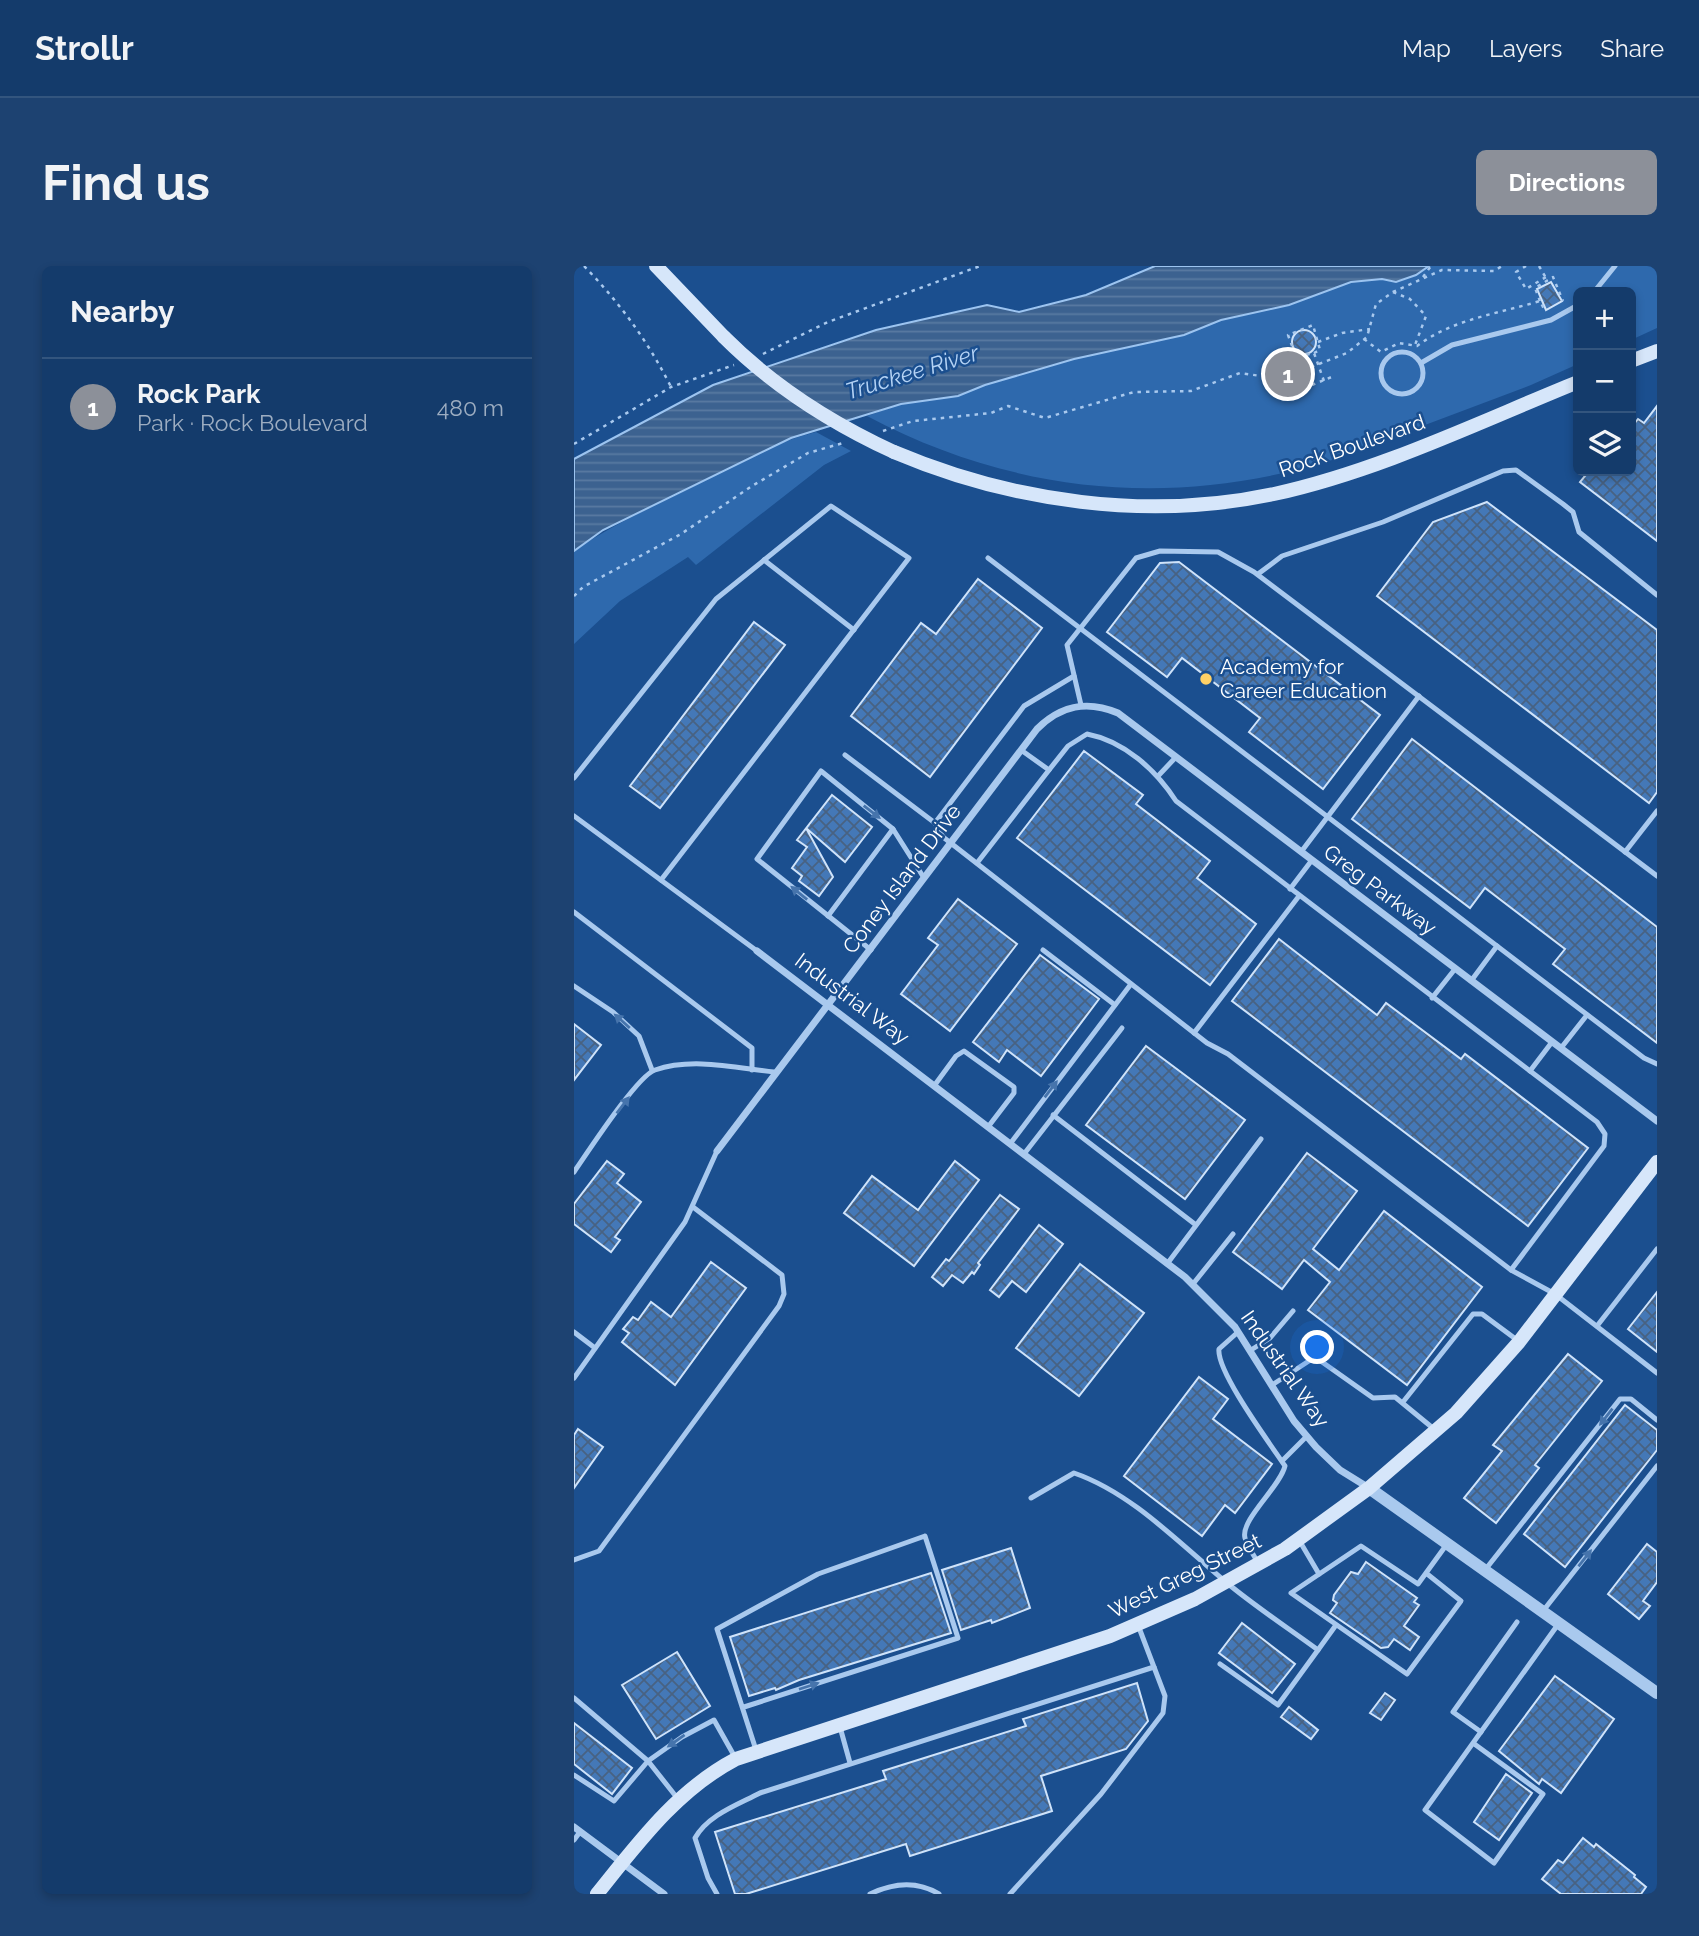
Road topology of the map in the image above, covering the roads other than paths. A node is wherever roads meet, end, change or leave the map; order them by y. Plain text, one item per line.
1 (656, 266) edge
2 (1615, 266) edge
3 (1598, 287) edge
4 (1573, 307) edge
5 (1657, 351) edge
6 (1636, 359) edge
7 (1421, 363) junction
8 (1573, 384) edge
9 (988, 558) dead end
10 (764, 560) junction
11 (1258, 574) junction
12 (1657, 595) edge
13 (1082, 629) junction
14 (854, 630) junction
15 (1074, 676) junction
16 (1419, 696) junction
17 (1078, 706) junction
18 (1021, 750) junction
19 (845, 755) dead end
20 (1176, 757) junction
21 (1049, 770) junction
22 (1159, 775) junction
23 (574, 778) edge
24 (1657, 811) edge
25 (574, 816) edge
26 (1327, 817) junction
27 (935, 823) junction
28 (893, 829) junction
29 (950, 843) junction
30 (1301, 852) junction
31 (1625, 852) junction
32 (1312, 860) junction
33 (977, 863) junction
34 (1657, 876) edge
35 (924, 878) junction
36 (660, 880) junction
37 (1290, 889) junction
38 (1299, 896) junction
39 (574, 912) edge
40 (828, 916) junction
41 (1497, 946) junction
42 (871, 950) junction
43 (1043, 950) dead end
44 (757, 951) joint
45 (1455, 968) junction
46 (1471, 981) junction
47 (1131, 984) junction
48 (574, 986) edge
49 (1432, 998) junction
50 (1115, 1005) junction
51 (830, 1006) junction
52 (1587, 1015) junction
53 (1122, 1028) dead end
54 (1194, 1033) junction
55 (1552, 1042) junction
56 (1561, 1048) junction
57 (1657, 1063) edge
58 (652, 1070) junction
59 (752, 1070) junction
60 (1530, 1071) junction
61 (774, 1072) junction
62 (934, 1086) junction
63 (1054, 1115) junction
64 (1657, 1121) edge
65 (988, 1127) junction
66 (1261, 1139) dead end
67 (1010, 1144) junction
68 (717, 1151) joint
69 (1024, 1154) junction
70 (1657, 1162) edge
71 (574, 1172) edge
72 (693, 1207) junction
73 (1196, 1225) junction
74 (1233, 1234) dead end
75 (1657, 1249) edge
76 (1167, 1264) junction
77 (1511, 1270) junction
78 (1193, 1284) junction
79 (1555, 1294) junction
80 (1293, 1311) dead end
81 (1597, 1326) junction
82 (574, 1332) edge
83 (1238, 1332) junction
84 (1519, 1342) junction
85 (595, 1348) junction
86 (1251, 1350) junction
87 (1657, 1373) edge
88 (574, 1378) edge
89 (1272, 1385) junction
90 (1403, 1402) junction
91 (1657, 1420) edge
92 (1436, 1431) junction
93 (1307, 1436) junction
94 (1282, 1461) junction
95 (1657, 1466) edge
96 (1369, 1488) junction
97 (1031, 1498) dead end
98 (1299, 1540) junction
99 (1447, 1544) junction
100 (574, 1560) edge
101 (1258, 1564) junction
102 (1485, 1570) junction
103 (1426, 1573) junction
104 (1319, 1574) junction
105 (1226, 1583) junction
106 (1543, 1611) junction
107 (1517, 1622) dead end
108 (1559, 1623) junction
109 (1138, 1625) junction
110 (1336, 1625) junction
111 (1318, 1650) junction
112 (1220, 1664) dead end
113 (1154, 1667) junction
114 (1657, 1693) edge
115 (574, 1698) edge
116 (744, 1707) junction
117 (839, 1724) junction
118 (1481, 1732) junction
119 (1473, 1743) junction
120 (756, 1750) junction
121 (736, 1759) junction
122 (648, 1761) junction
123 (850, 1763) junction
124 (574, 1775) edge
125 (678, 1799) junction
126 (577, 1829) edge
127 (574, 1840) edge
128 (622, 1863) junction
129 (713, 1887) junction
130 (597, 1894) edge
131 (664, 1894) edge
132 (707, 1894) edge
133 (718, 1894) edge
134 (870, 1894) edge
135 (939, 1894) edge
136 (1010, 1894) edge

1 - 8 main road, Rock Boulevard, bridge
2 - 3 lane
4 - 7 lane
5 - 6 main road
7 - 7 lane
9 - 13 lane
10 - 14 lane
10 - 14 lane
10 - 23 lane
11 - 12 lane
11 - 13 lane
11 - 16 lane
13 - 15 lane
13 - 26 lane
14 - 36 lane
15 - 17 lane
15 - 27 lane
16 - 26 lane
16 - 31 lane
17 - 18 street, Coney Island Drive
17 - 20 street, Greg Parkway
18 - 21 lane
18 - 29 street, Coney Island Drive
19 - 27 lane
20 - 22 lane
20 - 30 street, Greg Parkway
21 - 22 lane
21 - 33 lane
22 - 37 lane
24 - 31 lane
25 - 36 lane
26 - 30 lane
26 - 41 lane
27 - 29 lane
28 - 35 lane
28 - 40 lane
40 -> 28 lane
29 - 33 lane
29 - 35 street, Coney Island Drive
30 - 32 street, Greg Parkway
31 - 34 lane
32 - 37 lane
32 - 45 street, Greg Parkway
33 - 47 lane
35 - 42 street, Coney Island Drive
36 - 44 lane
37 - 38 lane
38 - 49 lane
38 - 54 lane
39 - 59 lane
40 - 42 lane
41 - 46 lane
41 - 52 lane
42 - 51 street, Coney Island Drive
43 - 50 lane
44 - 51 street, Industrial Way
45 - 46 street, Greg Parkway
45 - 49 lane
46 - 55 street, Greg Parkway
47 - 50 lane
47 - 54 lane
58 -> 48 lane
49 - 60 lane
67 -> 50 lane
51 - 61 street, Coney Island Drive
51 - 62 street, Industrial Way
52 - 56 lane
52 - 57 lane
53 - 63 lane
54 - 77 lane
55 - 56 street, Greg Parkway
55 - 60 lane
56 - 64 street, Greg Parkway
58 - 59 lane
71 -> 58 lane
59 - 61 lane
60 - 77 lane
61 - 68 street, Coney Island Drive
62 - 65 street, Industrial Way
62 - 65 lane
63 - 69 lane
63 - 73 lane
65 - 67 street, Industrial Way
66 - 73 lane
67 - 69 street, Industrial Way
68 - 72 lane
69 - 76 street, Industrial Way
70 - 79 main road, West Greg Street
72 - 85 lane
72 - 100 lane
73 - 76 lane
74 - 78 lane
75 - 81 lane
76 - 78 street, Industrial Way
77 - 79 lane
78 - 83 street, Industrial Way
79 - 81 lane
79 - 84 main road, West Greg Street
80 - 86 lane
81 - 87 lane
82 - 85 lane
83 - 86 street, Industrial Way
83 - 94 lane
84 - 90 lane
84 - 92 main road, West Greg Street
85 - 88 lane
86 - 89 street, Industrial Way
89 - 90 lane
89 - 93 street, Industrial Way
90 - 92 lane
91 -> 102 lane
92 - 96 main road, West Greg Street
93 - 94 lane
93 - 96 street, Industrial Way
94 - 101 lane
106 -> 95 lane
96 - 98 main road, West Greg Street
96 - 99 street, Industrial Way
97 - 105 lane
98 - 101 main road, West Greg Street
98 - 104 lane
99 - 102 street, Industrial Way
99 - 103 lane
101 - 105 main road, West Greg Street
102 - 106 street, Industrial Way
103 - 104 lane
103 - 110 lane
104 - 110 lane
105 - 109 main road, West Greg Street
105 - 111 lane
106 - 108 street, Industrial Way
107 - 118 lane
108 - 114 street, Industrial Way
108 - 118 lane
109 - 113 lane
109 - 117 main road, West Greg Street
110 - 111 lane
111 - 112 lane
113 - 123 lane
113 - 136 lane
115 - 122 lane
116 -> 116 lane
116 - 120 lane
117 - 120 main road, West Greg Street
117 - 123 lane
118 - 119 lane
119 - 119 lane
120 - 121 main road, West Greg Street
121 -> 122 lane
121 - 125 main road, West Greg Street
122 - 124 lane
122 - 125 lane
123 - 129 lane
125 - 128 main road, West Greg Street
126 - 127 lane
126 - 128 street
128 - 130 main road, West Greg Street
128 - 131 street
129 - 132 lane
129 - 133 lane
134 - 135 lane

